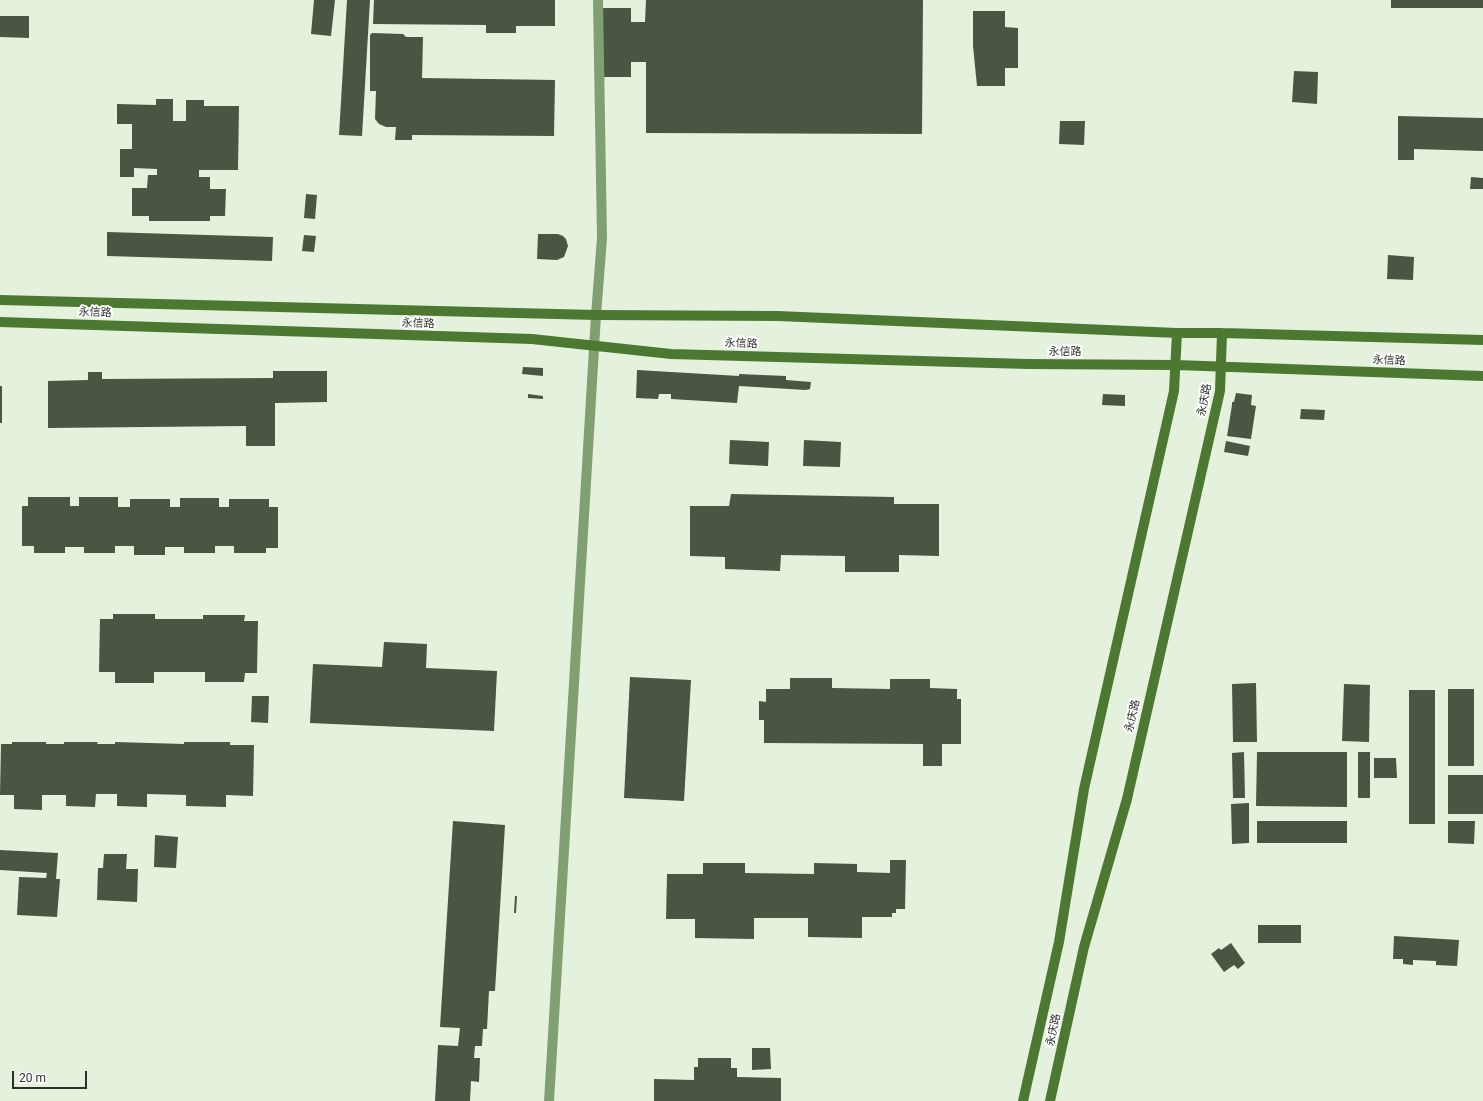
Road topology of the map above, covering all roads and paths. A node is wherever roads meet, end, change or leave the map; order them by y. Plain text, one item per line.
1 (598, 0) edge
2 (0, 300) edge
3 (596, 316) junction
4 (0, 322) edge
5 (1177, 333) junction
6 (1222, 333) junction
7 (1483, 340) edge
8 (594, 346) junction
9 (1176, 365) junction
10 (1221, 368) junction
11 (1483, 376) edge
12 (549, 1101) edge
13 (1023, 1101) edge
14 (1050, 1101) edge

1 - 3 street
2 - 3 street, 永信路
3 - 5 street, 永信路
3 - 8 street
4 - 8 street, 永信路
5 - 6 street, 永信路
5 - 9 street, 永庆路
6 - 7 street, 永信路
6 - 10 street, 永庆路
8 - 9 street, 永信路
8 - 12 street
9 - 10 street, 永信路
9 - 13 street, 永庆路
10 - 11 street, 永信路
10 - 14 street, 永庆路

